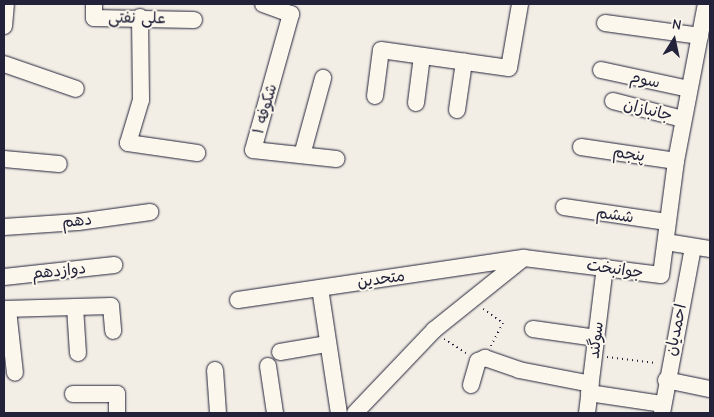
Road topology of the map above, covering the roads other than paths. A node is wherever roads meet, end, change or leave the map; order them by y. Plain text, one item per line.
1 (6, 4) edge
2 (94, 4) edge
3 (263, 4) edge
4 (520, 4) edge
5 (702, 4) edge
6 (140, 17) junction
7 (194, 20) dead end
8 (605, 23) dead end
9 (4, 26) edge
10 (700, 36) junction
11 (422, 56) junction
12 (464, 62) junction
13 (4, 64) edge
14 (601, 70) dead end
15 (324, 78) dead end
16 (76, 89) dead end
17 (689, 89) junction
18 (376, 96) dead end
19 (613, 101) dead end
20 (416, 103) dead end
21 (457, 110) dead end
22 (684, 119) junction
23 (581, 147) dead end
24 (197, 153) dead end
25 (302, 155) junction
26 (4, 158) edge
27 (337, 159) dead end
28 (676, 161) junction
29 (58, 164) dead end
30 (564, 208) dead end
31 (150, 212) dead end
32 (667, 222) junction
33 (4, 227) edge
34 (666, 242) junction
35 (693, 248) junction
36 (710, 249) edge
37 (524, 258) junction
38 (114, 266) dead end
39 (606, 267) junction
40 (4, 277) edge
41 (320, 288) junction
42 (238, 300) dead end
43 (75, 307) junction
44 (6, 310) edge
45 (533, 329) dead end
46 (113, 331) dead end
47 (596, 338) junction
48 (327, 344) junction
49 (78, 352) dead end
50 (280, 352) dead end
51 (268, 366) dead end
52 (215, 370) dead end
53 (667, 372) junction
54 (15, 373) dead end
55 (471, 385) dead end
56 (590, 389) junction
57 (710, 389) edge
58 (73, 394) dead end
59 (662, 408) edge
60 (117, 413) edge
61 (218, 413) edge
62 (275, 413) edge
63 (339, 413) edge
64 (356, 413) edge
65 (587, 413) edge

1 - 9 street
2 - 6 street, علی نفتی
3 - 25 street, شکوفه ۱
4 - 12 street
5 - 10 street, جوانبخت
6 - 7 street, علی نفتی
6 - 24 street
8 - 10 street
10 - 17 street, جوانبخت
11 - 12 street
11 - 18 street
11 - 20 street
12 - 21 street
13 - 16 street
14 - 17 street, سوم
15 - 25 street
17 - 22 street, جوانبخت
19 - 22 street, جانبازان
22 - 28 street, جوانبخت
23 - 28 street, پنجم
25 - 27 street, شکوفه ۱
26 - 29 street
28 - 32 street, جوانبخت
30 - 32 street, ششم
31 - 33 street, دهم
32 - 34 street, جوانبخت
34 - 35 street
34 - 39 street, جوانبخت
35 - 36 street
35 - 53 street, احمدیان
37 - 39 street, جوانبخت
37 - 41 street, متحدین
37 - 64 street
38 - 40 street, دوازدهم
39 - 47 street, سوگند
41 - 42 street, متحدین
41 - 48 street
43 - 44 street
43 - 46 street
43 - 49 street
44 - 54 street
45 - 47 street
47 - 56 street, سوگند
48 - 50 street
48 - 63 street
51 - 62 street
52 - 61 street
53 - 57 street
53 - 59 street, احمدیان
55 - 56 street
56 - 59 street
56 - 65 street, سوگند
58 - 60 street

